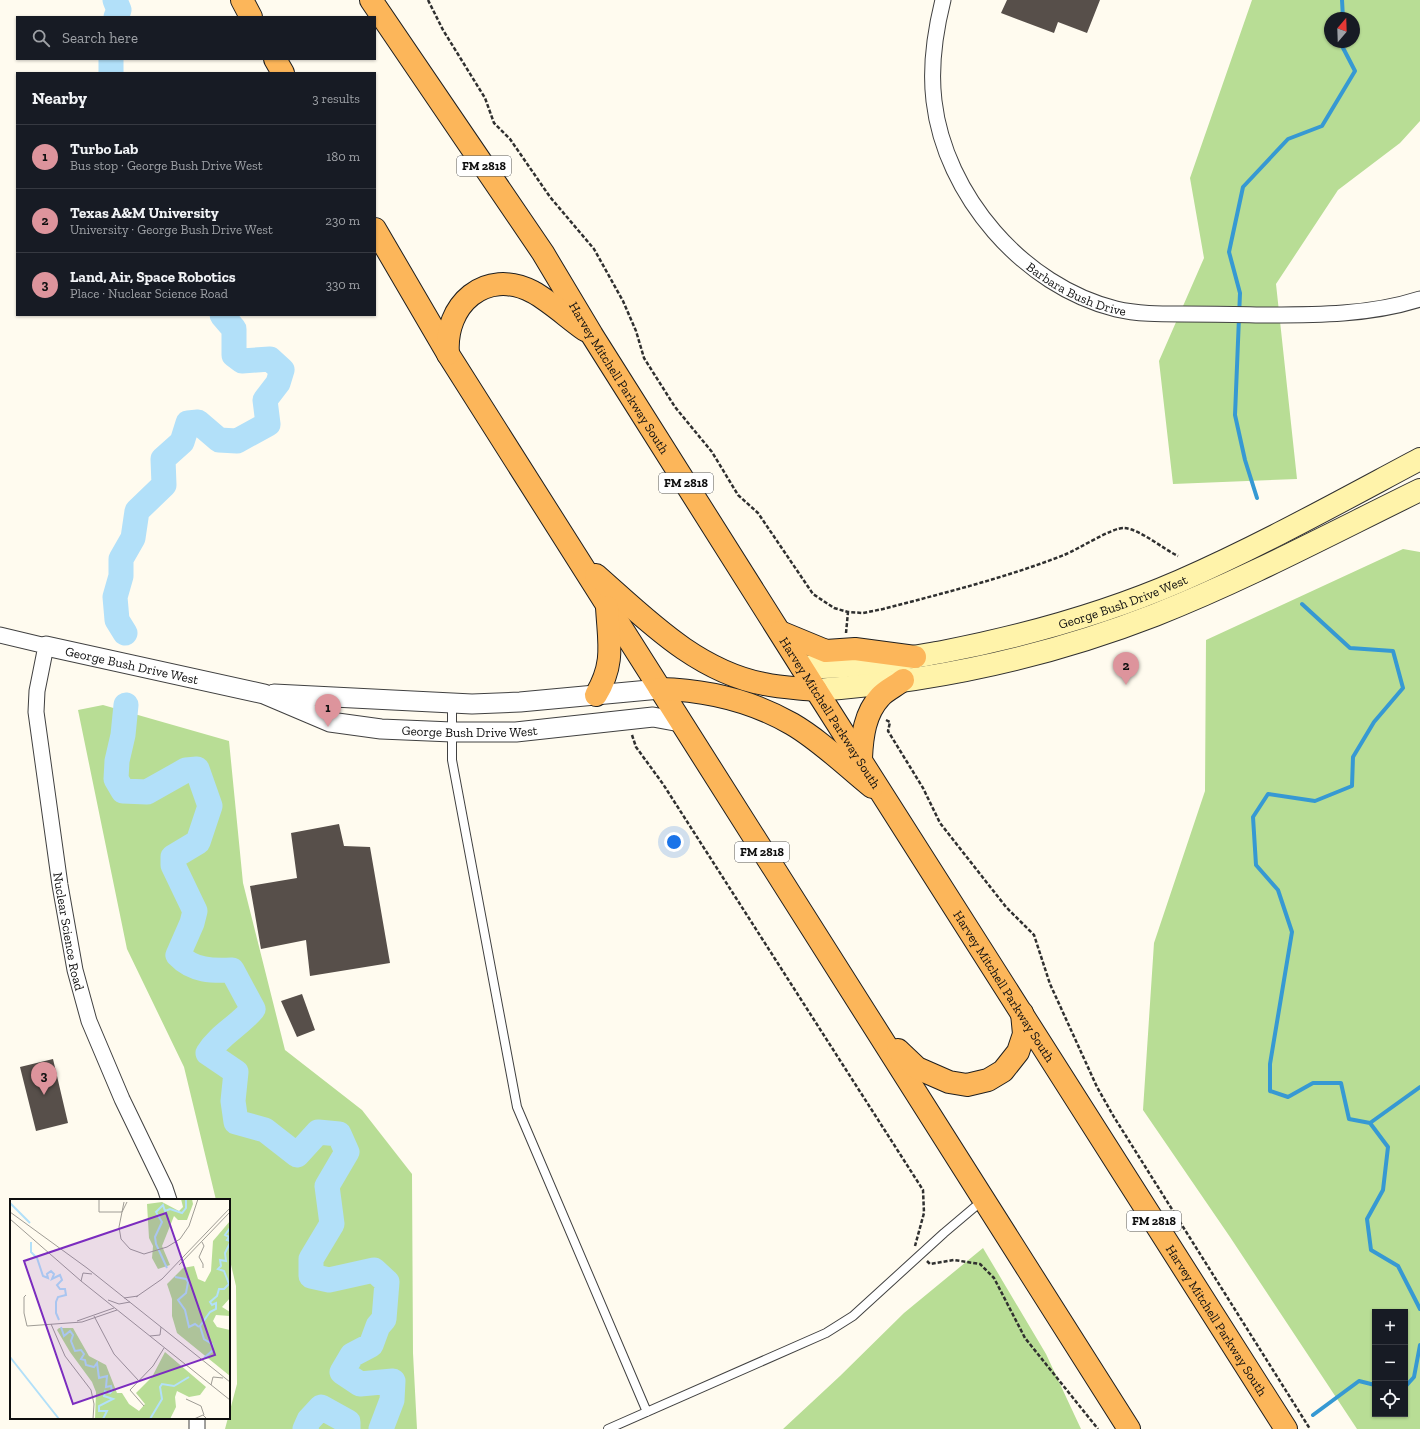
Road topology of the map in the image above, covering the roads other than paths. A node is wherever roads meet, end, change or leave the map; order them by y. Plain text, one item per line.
1 (242, 0) edge
2 (371, 0) edge
3 (944, 0) edge
4 (250, 16) edge
5 (276, 60) edge
6 (282, 72) edge
7 (376, 232) edge
8 (1420, 299) edge
9 (592, 335) junction
10 (448, 354) junction
11 (1420, 459) edge
12 (1420, 490) edge
13 (578, 559) junction
14 (607, 606) junction
15 (780, 632) junction
16 (0, 634) edge
17 (46, 646) junction
18 (915, 657) junction
19 (801, 666) junction
20 (903, 680) junction
21 (660, 689) junction
22 (816, 690) junction
23 (264, 694) junction
24 (596, 695) junction
25 (452, 704) junction
26 (680, 722) junction
27 (452, 732) junction
28 (861, 758) junction
29 (888, 801) junction
30 (1022, 1013) junction
31 (876, 1030) junction
32 (169, 1199) edge
33 (983, 1200) junction
34 (647, 1412) junction
35 (608, 1429) edge
36 (1129, 1429) edge
37 (1286, 1429) edge

1 - 4 highway
2 - 9 highway, Harvey Mitchell Parkway South / FM 2818
3 - 8 street, Barbara Bush Drive
5 - 6 highway
7 - 10 highway, FM 2818
9 - 10 highway
9 - 15 highway, Harvey Mitchell Parkway South / FM 2818
10 - 13 highway, FM 2818
11 - 18 main road, George Bush Drive West
12 - 20 main road, George Bush Drive West
13 - 14 highway, FM 2818
13 - 22 highway
14 - 21 highway, FM 2818
14 - 24 highway
15 - 18 highway
15 - 19 highway, Harvey Mitchell Parkway South / FM 2818
16 - 17 street, George Bush Drive West
17 - 23 street, George Bush Drive West
17 - 32 street, Nuclear Science Road
18 - 19 main road, George Bush Drive West
19 - 22 highway, Harvey Mitchell Parkway South / FM 2818
20 - 22 main road, George Bush Drive West
20 - 28 highway
21 - 24 street, George Bush Drive West
21 - 26 highway, FM 2818
21 - 29 highway
22 - 28 highway, Harvey Mitchell Parkway South / FM 2818
23 - 25 street, George Bush Drive West
23 - 27 street, George Bush Drive West
24 - 25 street, George Bush Drive West
25 - 27 lane
26 - 27 street, George Bush Drive West
26 - 31 highway, FM 2818
27 - 34 lane
28 - 29 highway, Harvey Mitchell Parkway South / FM 2818
29 - 30 highway, Harvey Mitchell Parkway South / FM 2818
30 - 31 highway
30 - 37 highway, Harvey Mitchell Parkway South / FM 2818
31 - 33 highway, FM 2818
33 - 34 lane
33 - 36 highway, FM 2818
34 - 35 lane

